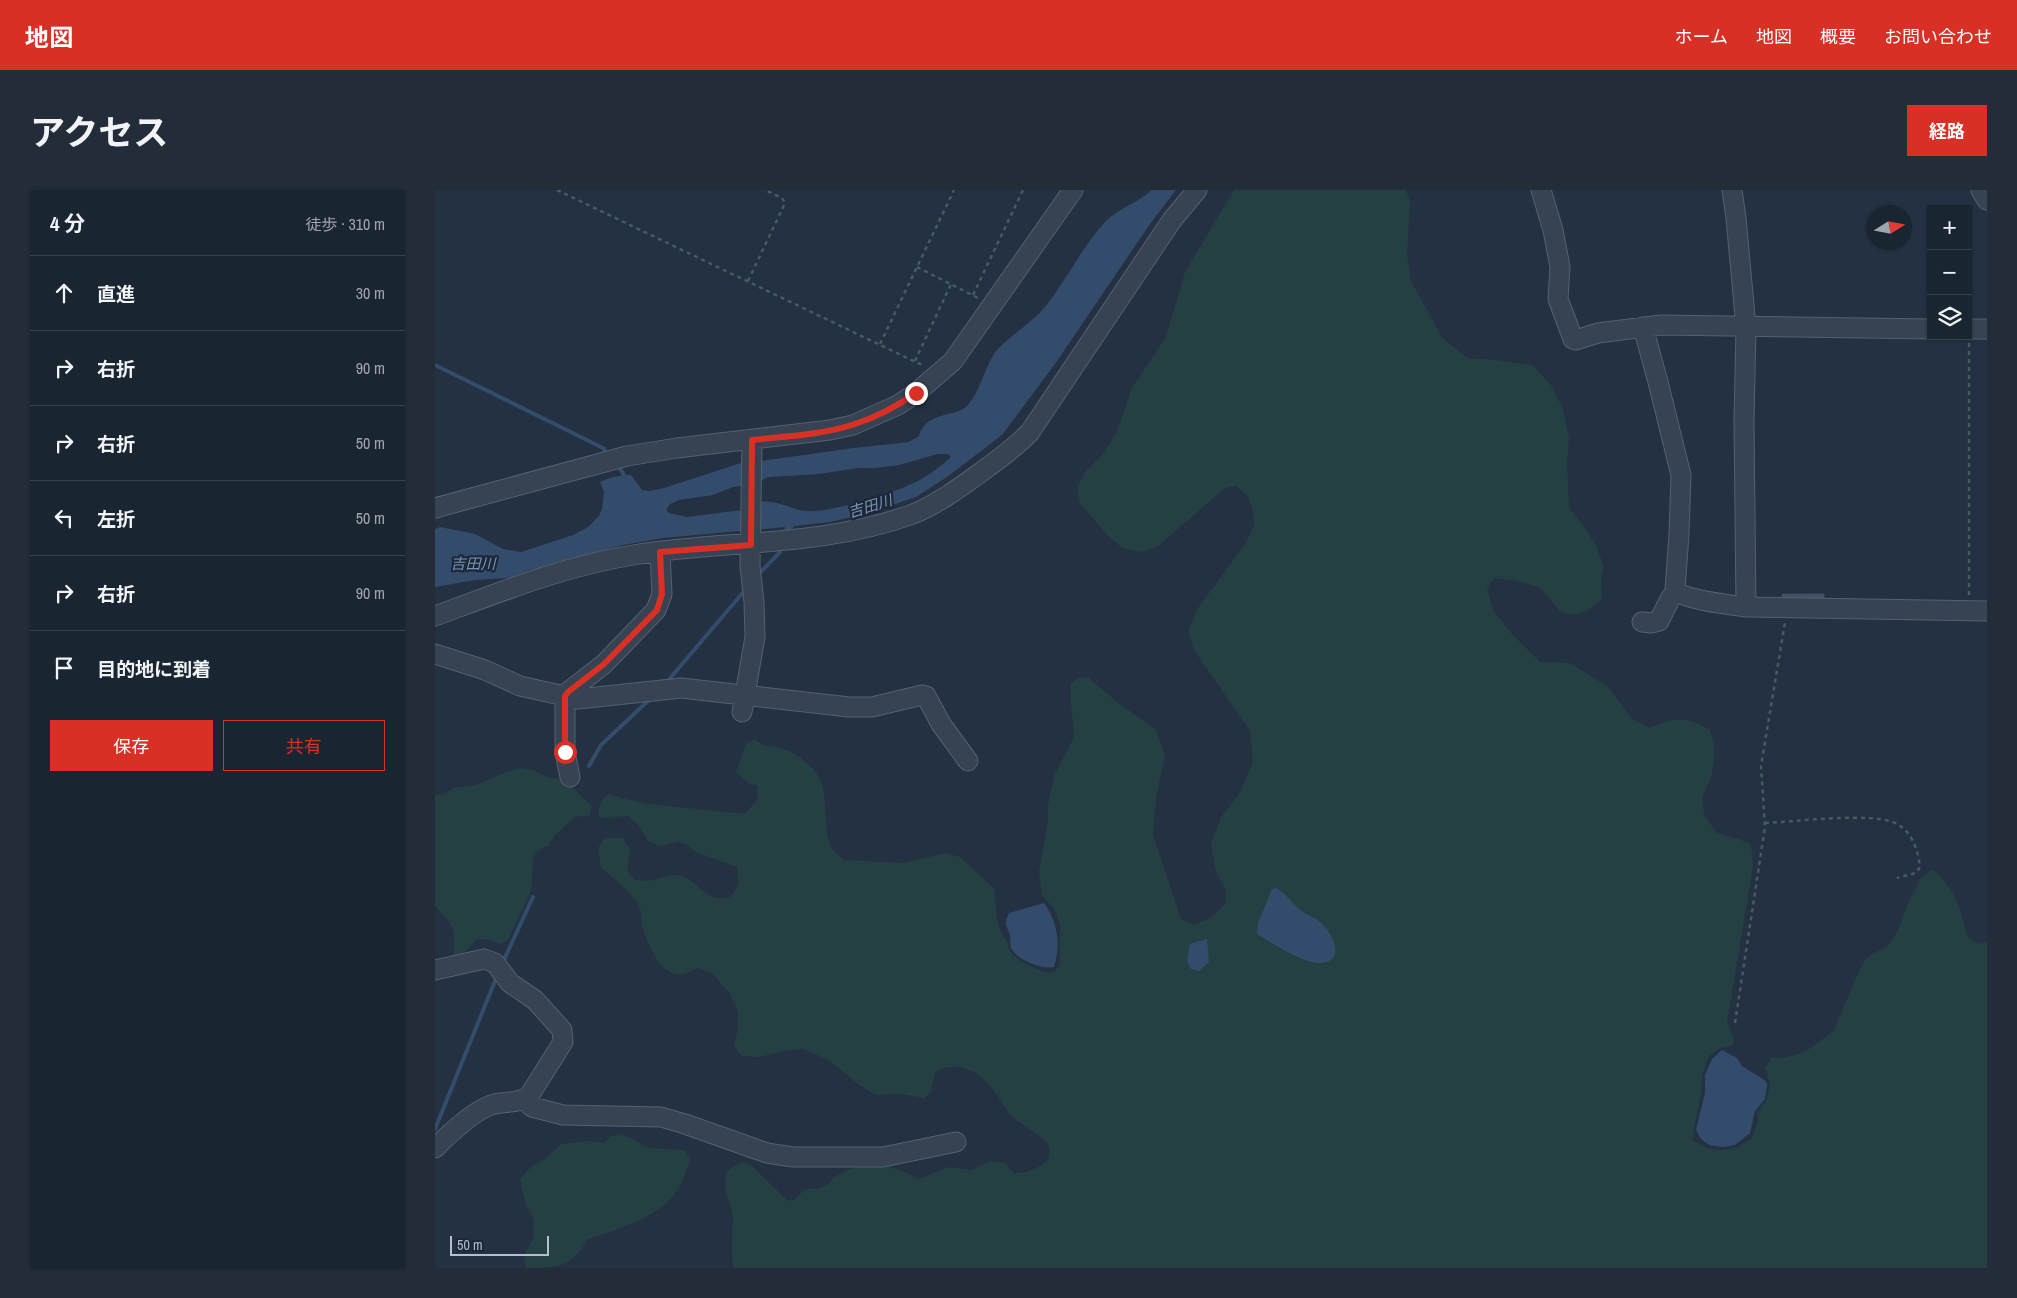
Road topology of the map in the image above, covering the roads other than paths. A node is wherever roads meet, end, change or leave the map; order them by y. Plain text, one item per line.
1 (1073, 190) edge
2 (1197, 190) edge
3 (1541, 190) edge
4 (1731, 190) edge
5 (1981, 190) edge
6 (1987, 200) edge
7 (1643, 327) junction
8 (1747, 327) junction
9 (1927, 328) edge
10 (1972, 329) edge
11 (1987, 329) edge
12 (752, 445) junction
13 (435, 508) edge
14 (751, 541) junction
15 (660, 552) junction
16 (1676, 591) junction
17 (1746, 607) junction
18 (1978, 610) edge
19 (435, 616) edge
20 (1642, 622) dead end
21 (435, 654) edge
22 (565, 696) junction
23 (743, 703) junction
24 (968, 761) dead end
25 (569, 777) dead end
26 (435, 970) edge
27 (525, 1100) junction
28 (956, 1142) dead end
29 (435, 1148) edge

1 - 12 street
2 - 14 street
3 - 7 street
4 - 8 street
5 - 6 street
7 - 8 street
7 - 16 street
8 - 9 street
8 - 17 street
10 - 11 street
12 - 13 street
12 - 14 street
14 - 15 street
14 - 23 street
15 - 19 street
15 - 22 street
16 - 17 street
16 - 20 street
17 - 18 street
21 - 22 street
22 - 23 street
22 - 25 street
23 - 24 street
26 - 27 street
27 - 28 street
27 - 29 street

